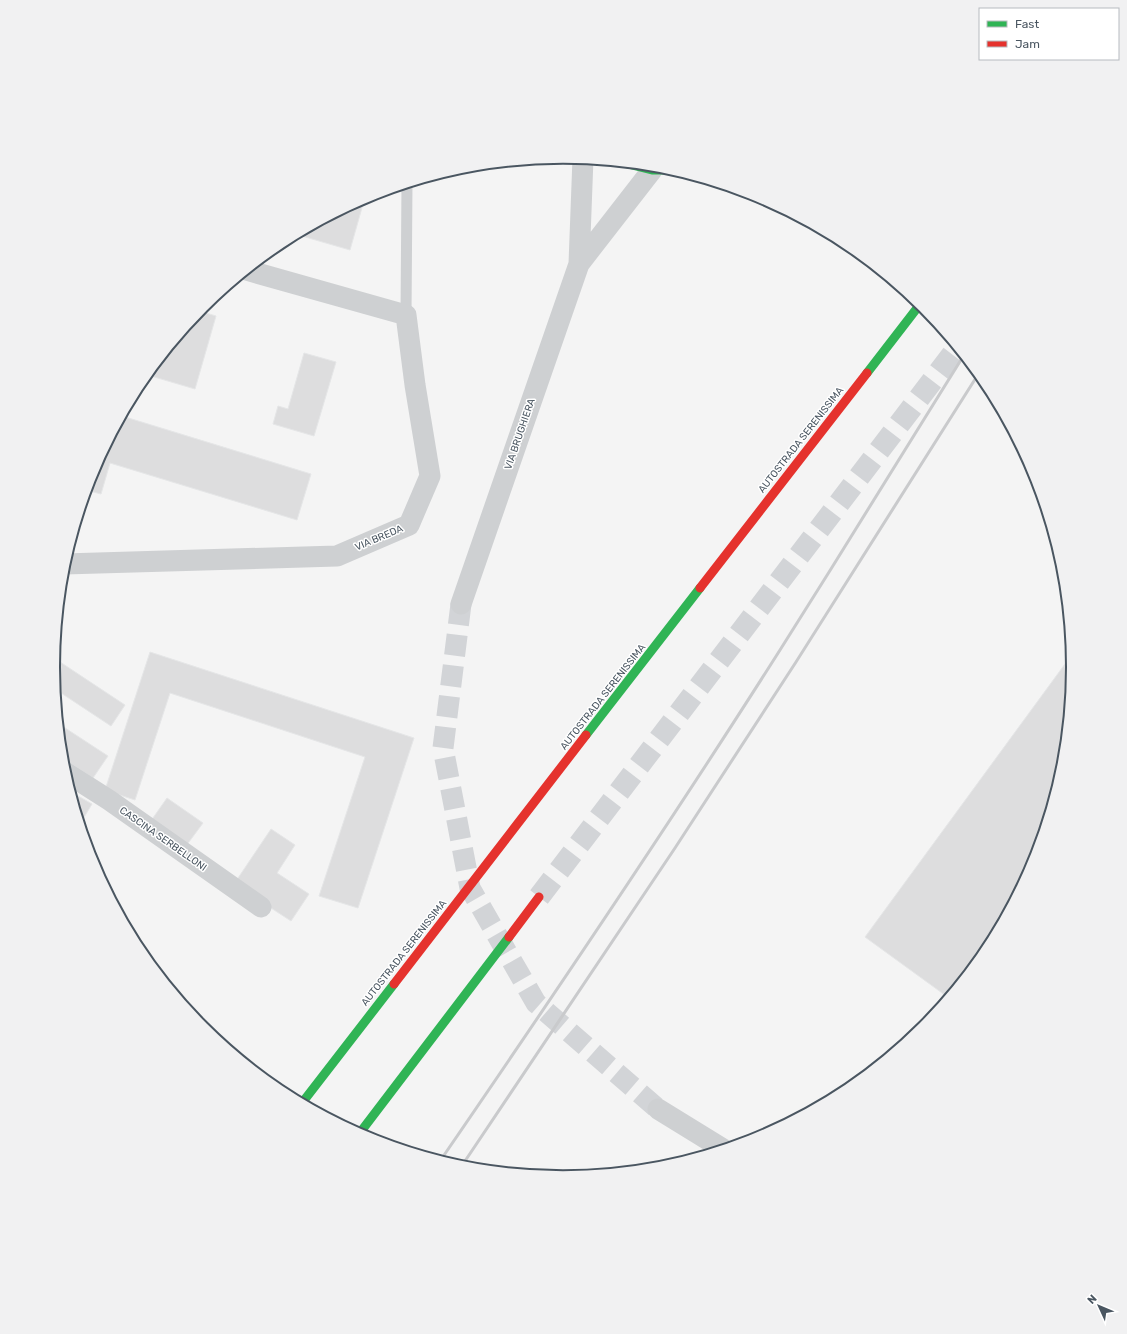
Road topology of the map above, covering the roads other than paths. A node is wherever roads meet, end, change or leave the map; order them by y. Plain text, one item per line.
1 (583, 165) edge
2 (651, 171) edge
3 (407, 189) edge
4 (579, 264) junction
5 (252, 272) edge
6 (917, 309) edge
7 (406, 315) junction
8 (71, 564) edge
9 (461, 604) tunnel mouth
10 (73, 777) edge
11 (539, 897) tunnel mouth
12 (261, 907) dead end
13 (305, 1099) edge
14 (658, 1109) tunnel mouth
15 (363, 1129) edge
16 (718, 1146) edge

1 - 4 street, VIA BRUGHIERA
2 - 4 street, VIA BRUGHIERA
3 - 7 lane
4 - 9 street, VIA BRUGHIERA
5 - 7 street
6 - 13 main road, AUTOSTRADA SERENISSIMA
7 - 8 street, VIA BREDA
10 - 12 street, CASCINA SERBELLONI
11 - 15 main road
14 - 16 street

